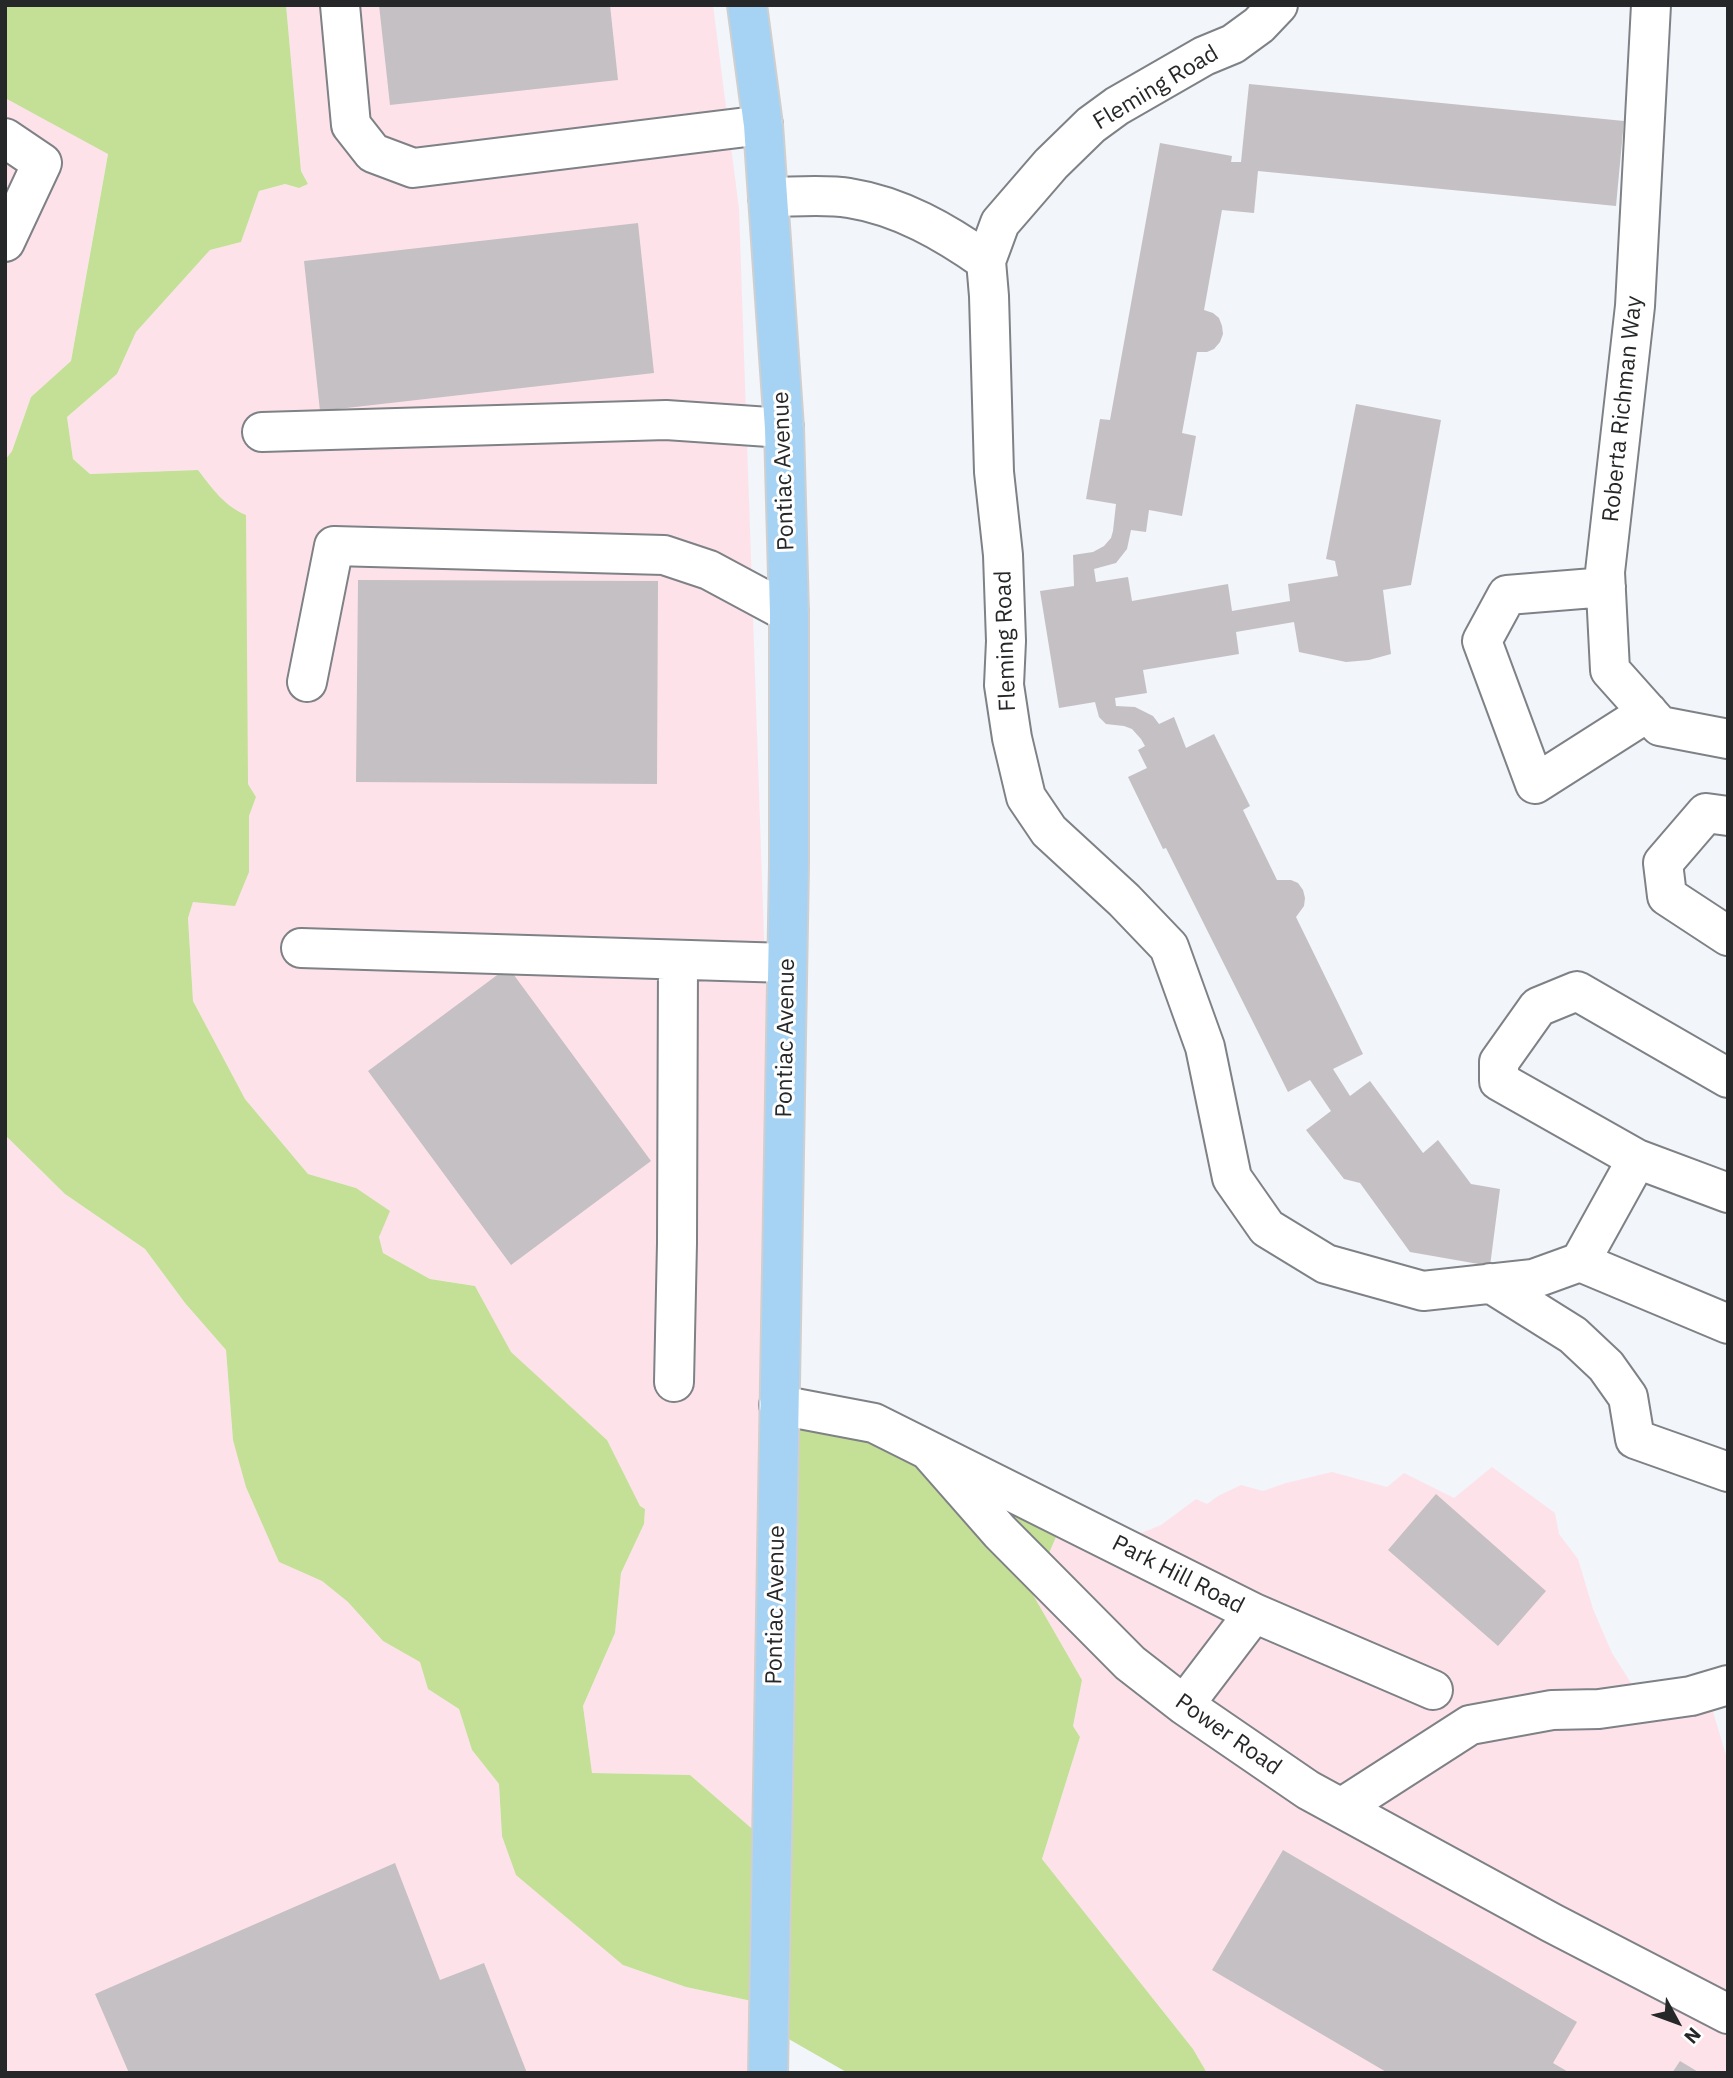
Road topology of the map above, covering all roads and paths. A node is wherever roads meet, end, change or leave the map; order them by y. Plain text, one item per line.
1 (340, 5) edge
2 (747, 5) edge
3 (1278, 5) edge
4 (1651, 5) edge
5 (763, 125) junction
6 (5, 138) edge
7 (768, 197) junction
8 (5, 242) edge
9 (986, 261) junction
10 (784, 428) junction
11 (262, 432) dead end
12 (1606, 587) junction
13 (789, 613) junction
14 (307, 682) dead end
15 (1648, 712) junction
16 (1728, 740) edge
17 (1728, 816) edge
18 (1728, 936) edge
19 (301, 948) dead end
20 (678, 960) junction
21 (787, 963) junction
22 (1728, 1078) edge
23 (1637, 1159) junction
24 (1728, 1192) edge
25 (1580, 1262) junction
26 (1490, 1283) junction
27 (1728, 1324) edge
28 (674, 1382) dead end
29 (779, 1405) junction
30 (928, 1450) junction
31 (1728, 1472) edge
32 (1254, 1614) junction
33 (1728, 1685) edge
34 (1433, 1690) dead end
35 (1184, 1705) junction
36 (1341, 1808) junction
37 (1728, 2014) edge
38 (768, 2073) edge

1 - 5 street
2 - 5 main road, Pontiac Avenue
3 - 9 street, Fleming Road
4 - 12 street, Roberta Richman Way
5 - 7 main road, Pontiac Avenue
6 - 8 street
7 - 9 street
7 - 10 main road, Pontiac Avenue
9 - 26 street, Fleming Road
10 - 11 street
10 - 13 main road, Pontiac Avenue
12 - 15 street, Roberta Richman Way
12 - 15 street
13 - 14 street
13 - 21 main road, Pontiac Avenue
15 - 16 street, Roberta Richman Way
17 - 18 street
19 - 20 street
20 - 21 street
20 - 28 street
21 - 29 main road, Pontiac Avenue
22 - 23 street
23 - 24 street
23 - 25 street
25 - 26 street, Fleming Road
25 - 27 street
26 - 31 street
29 - 30 street, Power Road
29 - 38 main road, Pontiac Avenue
30 - 32 street, Park Hill Road
30 - 35 street, Power Road
32 - 34 street, Park Hill Road
32 - 35 street
33 - 36 street
35 - 36 street, Power Road
36 - 37 street, Power Road

